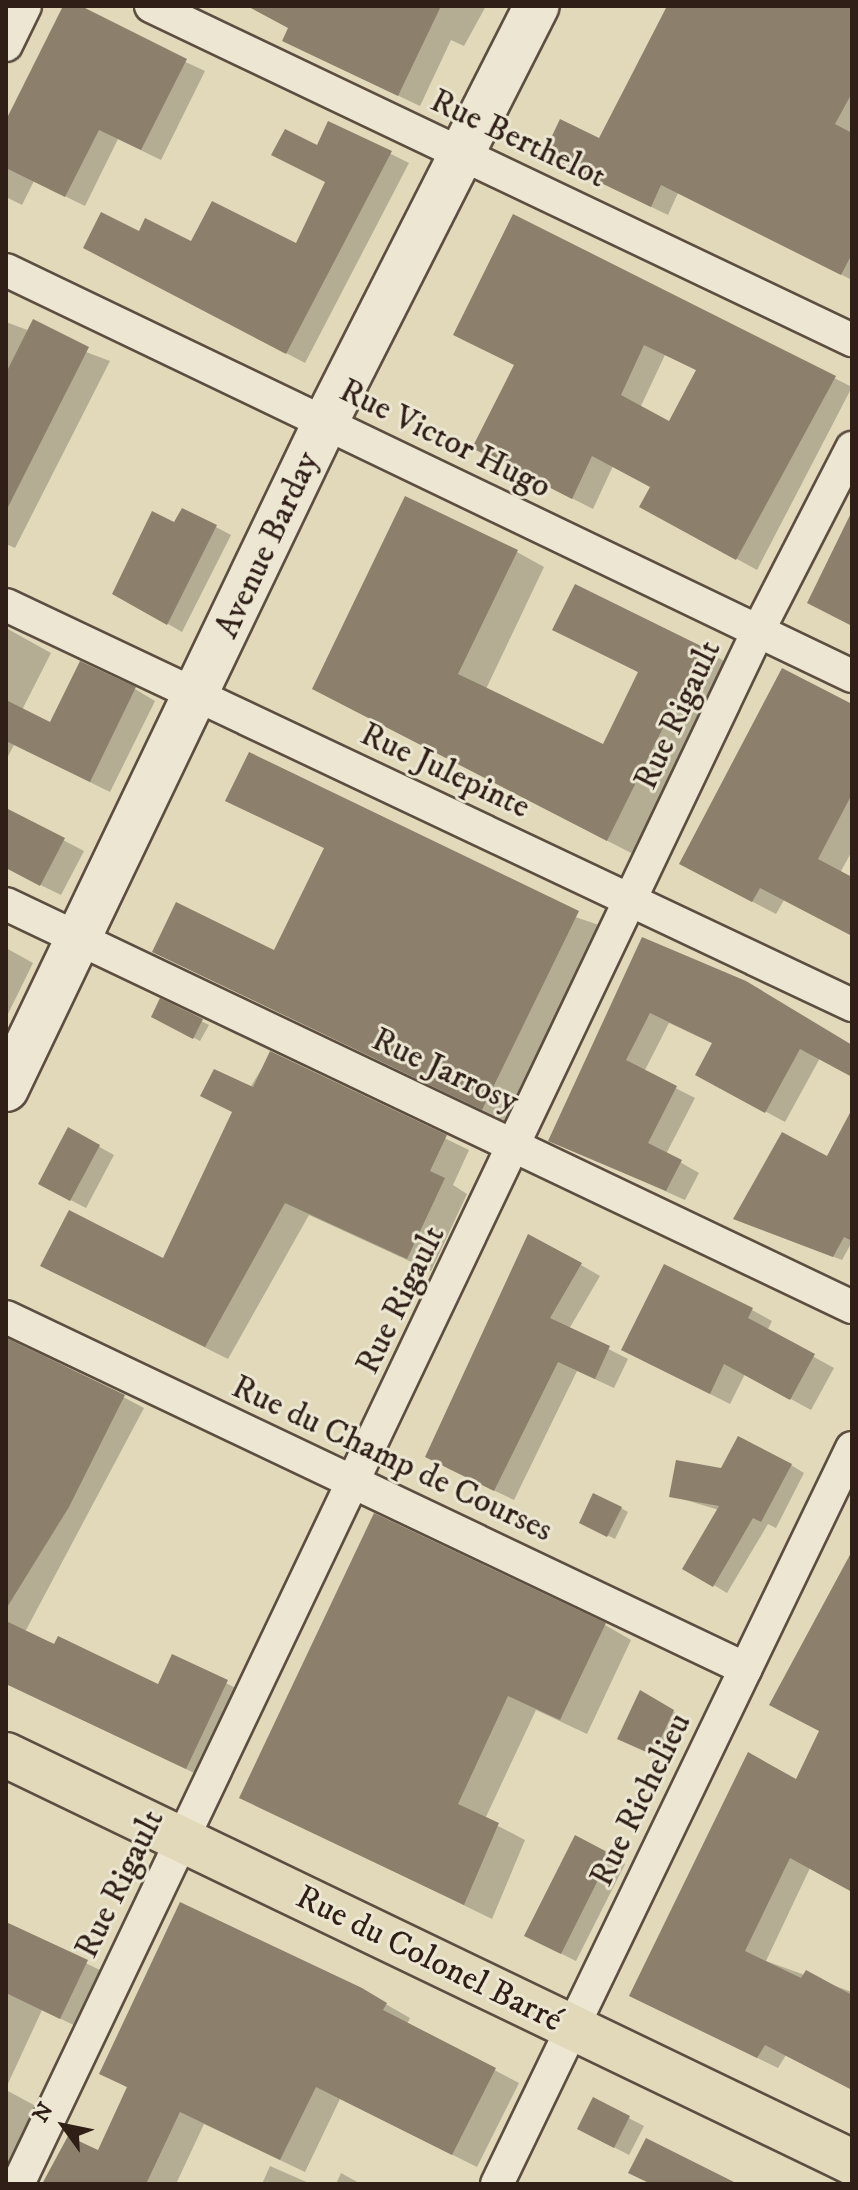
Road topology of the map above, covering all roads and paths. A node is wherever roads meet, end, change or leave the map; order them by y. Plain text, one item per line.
1 (25, 6) edge
2 (151, 6) edge
3 (537, 6) edge
4 (6, 45) edge
5 (461, 154) junction
6 (6, 270) edge
7 (852, 340) edge
8 (325, 423) junction
9 (852, 448) edge
10 (6, 605) edge
11 (758, 631) junction
12 (852, 676) edge
13 (197, 696) junction
14 (634, 902) junction
15 (6, 904) edge
16 (78, 939) junction
17 (852, 1005) edge
18 (6, 1089) edge
19 (517, 1147) junction
20 (852, 1307) edge
21 (6, 1317) edge
22 (852, 1448) edge
23 (356, 1484) junction
24 (746, 1669) junction
25 (6, 1755) edge
26 (183, 1840) junction
27 (574, 2028) junction
28 (852, 2162) edge
29 (18, 2184) edge
30 (497, 2184) edge

1 - 4 street
2 - 5 street, Rue Berthelot
3 - 5 main road, Avenue Barday
5 - 7 street, Rue Berthelot
5 - 8 main road, Avenue Barday
6 - 8 street, Rue Victor Hugo
8 - 11 street, Rue Victor Hugo
8 - 13 main road, Avenue Barday
9 - 11 street, Rue Rigault
10 - 13 street, Rue Julepinte
11 - 12 street, Rue Victor Hugo
11 - 14 street, Rue Rigault
13 - 14 street, Rue Julepinte
13 - 16 main road, Avenue Barday
14 - 17 street, Rue Julepinte
14 - 19 street, Rue Rigault
15 - 16 street, Rue Jarrosy
16 - 18 main road, Avenue Barday
16 - 19 street, Rue Jarrosy
19 - 20 street, Rue Jarrosy
19 - 23 street, Rue Rigault
21 - 23 street, Rue du Champ de Courses
22 - 24 street, Rue Richelieu
23 - 24 street, Rue du Champ de Courses
23 - 26 street, Rue Rigault
24 - 27 street, Rue Richelieu
25 - 26 main road, Rue du Colonel Barré
26 - 27 main road, Rue du Colonel Barré
26 - 29 street, Rue Rigault
27 - 28 main road, Rue du Colonel Barré
27 - 30 street, Rue Richelieu

